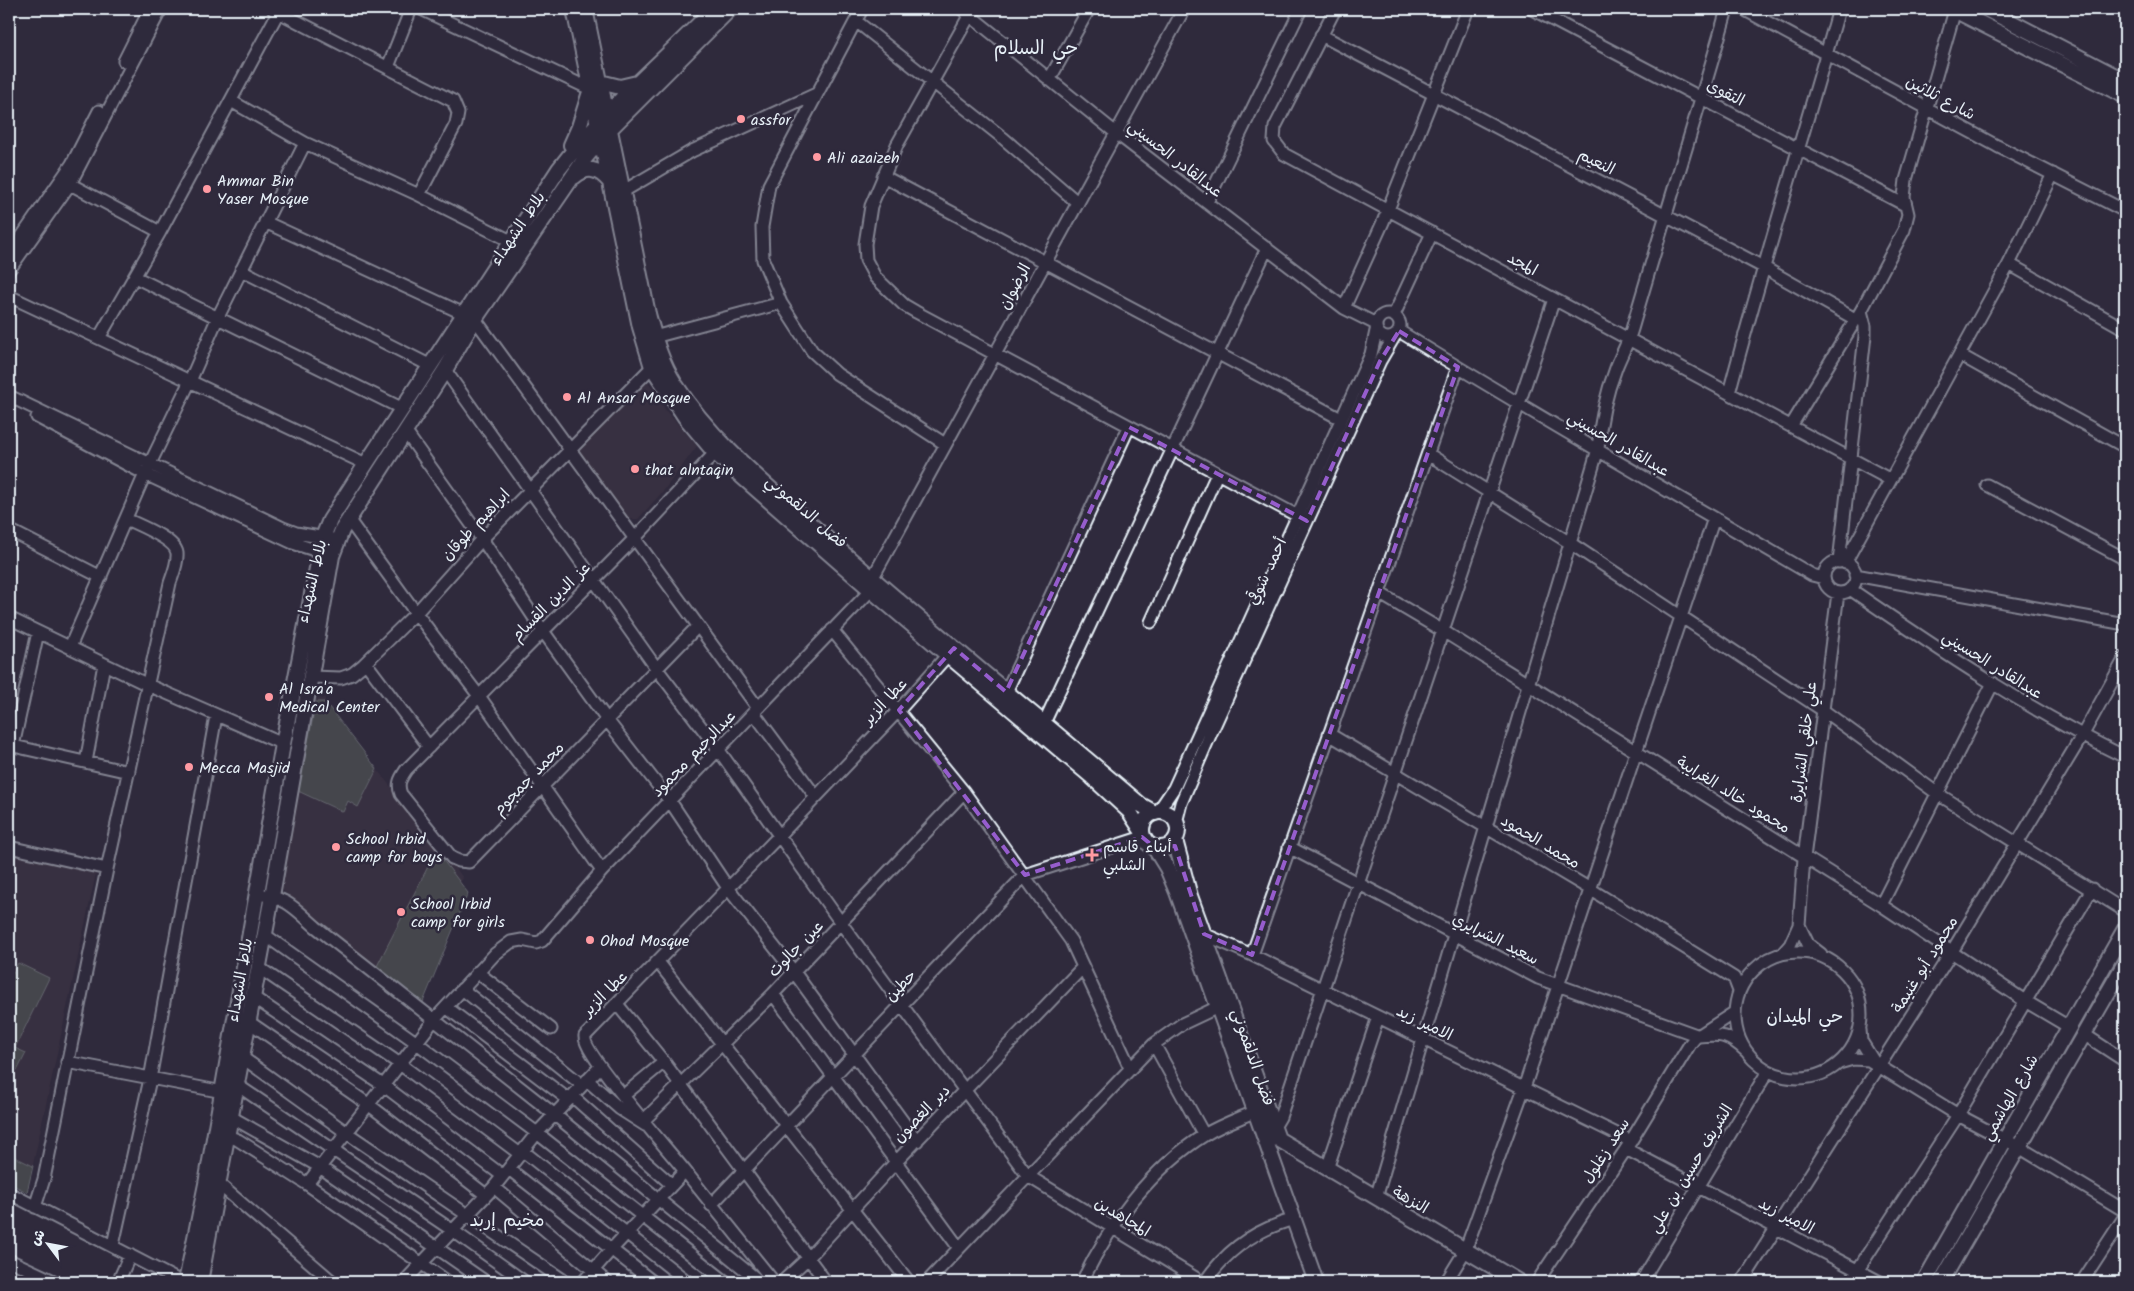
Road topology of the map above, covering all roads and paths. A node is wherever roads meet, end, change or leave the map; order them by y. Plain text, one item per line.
1 (150, 9) edge
2 (161, 9) edge
3 (410, 9) edge
4 (421, 9) edge
5 (574, 9) edge
6 (585, 9) edge
7 (714, 9) edge
8 (730, 9) edge
9 (862, 9) edge
10 (1089, 9) edge
11 (1184, 9) edge
12 (1301, 9) edge
13 (1335, 9) edge
14 (1468, 9) edge
15 (1532, 9) edge
16 (1727, 9) edge
17 (1743, 9) edge
18 (1839, 9) edge
19 (1986, 9) edge
20 (277, 10) edge
21 (1954, 10) edge
22 (968, 11) edge
23 (856, 21) junction
24 (1321, 35) junction
25 (1826, 54) junction
26 (388, 68) junction
27 (2102, 76) junction
28 (1049, 80) junction
29 (932, 81) junction
30 (2125, 81) edge
31 (644, 86) junction
32 (593, 88) junction
33 (816, 94) junction
34 (1434, 95) junction
35 (2125, 96) edge
36 (1702, 98) junction
37 (232, 101) junction
38 (1928, 108) junction
39 (601, 118) junction
40 (1116, 132) junction
41 (605, 134) junction
42 (305, 143) junction
43 (1800, 149) junction
44 (616, 160) junction
45 (559, 169) junction
46 (2053, 174) junction
47 (883, 176) junction
48 (570, 181) junction
49 (609, 181) junction
50 (70, 184) junction
51 (622, 192) junction
52 (419, 195) junction
53 (1207, 202) junction
54 (1078, 203) junction
55 (1905, 204) junction
56 (1388, 209) junction
57 (2125, 211) edge
58 (1665, 215) junction
59 (265, 222) junction
60 (160, 232) junction
61 (1432, 233) junction
62 (511, 241) junction
63 (1267, 248) junction
64 (9, 255) edge
65 (1046, 263) junction
66 (2009, 264) junction
67 (1763, 267) junction
68 (9, 270) edge
69 (241, 270) junction
70 (135, 277) junction
71 (9, 296) edge
72 (1554, 299) junction
73 (781, 303) junction
74 (1344, 308) junction
75 (1394, 315) junction
76 (1858, 315) junction
77 (218, 317) junction
78 (470, 317) junction
79 (1376, 327) junction
80 (2125, 329) edge
81 (1396, 334) junction
82 (654, 337) junction
83 (99, 338) junction
84 (1629, 339) junction
85 (996, 354) junction
86 (1216, 354) junction
87 (1960, 355) junction
88 (431, 366) junction
89 (652, 367) junction
90 (1458, 367) junction
91 (445, 370) junction
92 (190, 381) junction
93 (1729, 393) junction
94 (9, 396) edge
95 (9, 402) edge
96 (1519, 404) junction
97 (403, 409) junction
98 (1341, 419) junction
99 (1791, 426) junction
100 (1130, 427) junction
101 (405, 431) junction
102 (945, 444) junction
103 (2125, 447) edge
104 (569, 449) junction
105 (1598, 449) junction
106 (1172, 450) junction
107 (715, 453) junction
108 (1428, 454) junction
109 (1852, 460) junction
110 (366, 464) junction
111 (148, 469) junction
112 (1217, 474) junction
113 (1889, 480) junction
114 (1986, 485) dead end
115 (531, 489) junction
116 (1489, 492) junction
117 (1714, 518) junction
118 (126, 519) junction
119 (348, 519) junction
120 (1302, 519) junction
121 (9, 530) edge
122 (323, 536) junction
123 (482, 539) junction
124 (634, 539) junction
125 (338, 540) junction
126 (1570, 543) junction
127 (325, 554) junction
128 (2125, 559) edge
129 (1842, 562) junction
130 (1855, 575) junction
131 (101, 577) junction
132 (1824, 578) junction
133 (594, 580) junction
134 (871, 584) junction
135 (1850, 589) junction
136 (1379, 593) junction
137 (1838, 593) junction
138 (416, 613) junction
139 (1681, 616) junction
140 (9, 618) edge
141 (1152, 622) dead end
142 (2125, 624) edge
143 (698, 626) junction
144 (832, 630) junction
145 (1443, 631) junction
146 (38, 632) junction
147 (543, 632) junction
148 (70, 646) junction
149 (951, 652) junction
150 (2125, 658) edge
151 (366, 663) junction
152 (104, 664) junction
153 (656, 669) junction
154 (310, 676) junction
155 (1993, 683) junction
156 (1528, 684) junction
157 (148, 685) junction
158 (1006, 692) junction
159 (479, 696) junction
160 (756, 710) junction
161 (899, 710) junction
162 (1824, 711) junction
163 (216, 716) junction
164 (607, 720) junction
165 (1044, 723) junction
166 (1329, 734) junction
167 (2082, 736) junction
168 (283, 744) junction
169 (11, 746) edge
170 (430, 747) junction
171 (718, 749) junction
172 (1636, 752) junction
173 (2125, 757) edge
174 (86, 762) junction
175 (406, 770) joint
176 (129, 772) junction
177 (1396, 773) junction
178 (543, 786) junction
179 (964, 792) junction
180 (1938, 794) junction
181 (816, 797) junction
182 (670, 801) junction
183 (1156, 813) junction
184 (1176, 823) junction
185 (1485, 826) junction
186 (1143, 834) junction
187 (778, 837) junction
188 (1174, 840) junction
189 (2017, 844) junction
190 (9, 847) edge
191 (1154, 847) junction
192 (1289, 847) junction
193 (1804, 858) junction
194 (108, 869) junction
195 (602, 871) junction
196 (1025, 875) junction
197 (1358, 883) junction
198 (728, 888) junction
199 (1590, 889) junction
200 (2092, 889) junction
201 (257, 894) junction
202 (272, 896) junction
203 (1881, 906) junction
204 (2125, 911) edge
205 (841, 923) junction
206 (1799, 924) junction
207 (2125, 929) edge
208 (265, 934) junction
209 (1204, 934) junction
210 (1454, 934) junction
211 (1951, 953) junction
212 (1782, 954) junction
213 (1252, 955) junction
214 (1826, 958) junction
215 (658, 962) junction
216 (2125, 963) edge
217 (1083, 967) junction
218 (258, 968) junction
219 (478, 972) junction
220 (794, 972) junction
221 (1750, 974) junction
222 (1734, 978) junction
223 (1558, 985) junction
224 (462, 989) junction
225 (1322, 989) junction
226 (1739, 991) junction
227 (773, 994) junction
228 (253, 997) junction
229 (2025, 1001) junction
230 (617, 1004) junction
231 (903, 1006) junction
232 (446, 1007) junction
233 (1218, 1007) junction
234 (1735, 1012) junction
235 (1378, 1017) junction
236 (434, 1020) junction
237 (249, 1022) junction
238 (1860, 1027) junction
239 (2069, 1028) junction
240 (551, 1029) dead end
241 (1699, 1036) junction
242 (2085, 1036) junction
243 (1422, 1039) junction
244 (417, 1043) junction
245 (722, 1044) junction
246 (1154, 1044) junction
247 (1746, 1052) junction
248 (854, 1057) junction
249 (243, 1058) junction
250 (2125, 1061) edge
251 (66, 1062) junction
252 (664, 1062) junction
253 (1839, 1063) junction
254 (400, 1064) junction
255 (1877, 1065) junction
256 (600, 1067) junction
257 (1130, 1068) junction
258 (1768, 1071) junction
259 (835, 1077) junction
260 (150, 1079) junction
261 (585, 1082) junction
262 (237, 1085) junction
263 (383, 1085) junction
264 (680, 1086) junction
265 (1524, 1088) junction
266 (965, 1091) junction
267 (223, 1092) junction
268 (624, 1095) junction
269 (570, 1098) junction
270 (368, 1104) junction
271 (1254, 1112) junction
272 (555, 1115) junction
273 (1958, 1115) junction
274 (231, 1117) junction
275 (647, 1123) junction
276 (788, 1126) junction
277 (1273, 1129) junction
278 (347, 1133) junction
279 (537, 1133) junction
280 (1204, 1135) junction
281 (228, 1136) junction
282 (2005, 1139) junction
283 (917, 1141) junction
284 (1629, 1145) junction
285 (1286, 1146) junction
286 (2018, 1147) junction
287 (333, 1149) junction
288 (521, 1152) junction
289 (1272, 1161) junction
290 (895, 1163) junction
291 (320, 1167) junction
292 (1327, 1169) junction
293 (685, 1171) junction
294 (744, 1171) junction
295 (506, 1173) junction
296 (1028, 1176) junction
297 (213, 1184) junction
298 (307, 1184) junction
299 (672, 1185) junction
300 (1698, 1186) junction
301 (490, 1191) junction
302 (9, 1193) edge
303 (1376, 1198) junction
304 (658, 1199) junction
305 (711, 1205) junction
306 (36, 1207) junction
307 (852, 1211) junction
308 (2125, 1211) edge
309 (469, 1214) junction
310 (2125, 1216) edge
311 (642, 1217) junction
312 (1295, 1219) junction
313 (1775, 1227) junction
314 (1112, 1229) junction
315 (452, 1230) junction
316 (626, 1234) junction
317 (112, 1245) junction
318 (437, 1246) junction
319 (960, 1248) junction
320 (611, 1250) junction
321 (1465, 1251) junction
322 (130, 1255) junction
323 (808, 1258) junction
324 (9, 1260) edge
325 (421, 1263) junction
326 (1858, 1270) junction
327 (593, 1272) junction
328 (407, 1281) edge
329 (56, 1282) edge
330 (118, 1282) edge
331 (181, 1282) edge
332 (186, 1282) edge
333 (200, 1282) edge
334 (333, 1282) edge
335 (448, 1282) edge
336 (486, 1282) edge
337 (525, 1282) edge
338 (566, 1282) edge
339 (583, 1282) edge
340 (607, 1282) edge
341 (652, 1282) edge
342 (688, 1282) edge
343 (726, 1282) edge
344 (760, 1282) edge
345 (774, 1282) edge
346 (782, 1282) edge
347 (826, 1282) edge
348 (909, 1282) edge
349 (927, 1282) edge
350 (1082, 1282) edge
351 (1203, 1282) edge
352 (1316, 1282) edge
353 (1446, 1282) edge
354 (1519, 1282) edge
355 (1537, 1282) edge
356 (1641, 1282) edge
357 (1742, 1282) edge
358 (1850, 1282) edge
359 (1880, 1282) edge
360 (1924, 1282) edge
361 (1941, 1282) edge
362 (2082, 1282) edge

1 - 64 street
2 - 50 street
3 - 26 street
4 - 32 street
5 - 32 main road
6 - 32 main road
7 - 31 main road
8 - 31 main road, بلاط الشهداء
9 - 23 street
10 - 28 street
11 - 40 street, الرضوان
12 - 53 street
13 - 24 street, المجد
14 - 34 street
15 - 36 street, التقوى
16 - 36 street
17 - 25 street, شارع ثلاثين
18 - 25 street
19 - 27 main road
20 - 26 street
20 - 37 street
21 - 27 main road
21 - 38 street
22 - 28 street, عبدالقادر الحسيني
22 - 29 street
23 - 29 street
23 - 33 street
24 - 34 street, النعيم
24 - 56 street, المجد
25 - 38 street, شارع ثلاثين
25 - 43 street
26 - 52 street
27 - 30 main road
27 - 35 main road
28 - 40 street, عبدالقادر الحسيني
29 - 47 street
29 - 54 street
31 - 32 main road
31 - 39 main road
31 - 41 main road, بلاط الشهداء
31 - 44 main road
32 - 39 main road, فضل الدلقموني
32 - 45 main road
33 - 51 street
33 - 73 street
34 - 56 street
34 - 58 street, النعيم
36 - 43 street, التقوى
36 - 58 street
37 - 42 street
37 - 60 street
38 - 46 street, شارع ثلاثين
38 - 55 street
39 - 41 main road, فضل الدلقموني
39 - 45 main road
40 - 53 street, عبدالقادر الحسيني
40 - 54 street, الرضوان
41 - 44 main road, فضل الدلقموني
41 - 48 main road, بلاط الشهداء
41 - 49 main road, فضل الدلقموني
42 - 52 street
42 - 59 street
43 - 55 street, التقوى
43 - 67 street
44 - 51 main road, فضل الدلقموني
45 - 62 main road
46 - 57 street, شارع ثلاثين
46 - 66 street
47 - 65 street
47 - 85 street
48 - 49 main road
48 - 78 main road, بلاط الشهداء
49 - 89 main road, فضل الدلقموني
50 - 60 street
50 - 68 street
51 - 82 main road, فضل الدلقموني
52 - 62 street
53 - 63 street, عبدالقادر الحسيني
54 - 65 street, الرضوان
55 - 76 street
56 - 61 street, المجد
56 - 74 street
58 - 67 street, النعيم
58 - 84 street
59 - 69 street
59 - 78 street
60 - 70 street
61 - 72 street, المجد
61 - 75 street
62 - 78 main road
63 - 74 street, عبدالقادر الحسيني
63 - 86 street
65 - 85 street, الرضوان
65 - 86 street
66 - 80 street
66 - 87 street
67 - 76 street, النعيم
67 - 93 street
69 - 77 street
69 - 88 street
70 - 77 street
70 - 83 street
71 - 83 street
72 - 84 street, المجد
72 - 96 street
73 - 82 street
73 - 102 street
74 - 79 street, عبدالقادر الحسيني
75 - 79 street
75 - 81 street
76 - 99 street
76 - 109 street
77 - 92 street
77 - 97 street
78 - 88 main road
78 - 91 main road, بلاط الشهداء
78 - 104 street
79 - 81 street
79 - 98 street, أحمد شوقي
81 - 90 street, عبدالقادر الحسيني
81 - 120 street, أحمد شوقي
82 - 134 main road, فضل الدلقموني
83 - 92 street
84 - 93 street, المجد
84 - 105 street
85 - 100 street
85 - 102 street, الرضوان
86 - 98 street
86 - 106 street
87 - 103 street
87 - 113 street
88 - 97 main road
89 - 104 street, ابراهيم طوقان
89 - 107 main road, فضل الدلقموني
90 - 96 street, عبدالقادر الحسيني
90 - 108 street
91 - 101 main road, بلاط الشهداء
91 - 115 street
92 - 110 street
92 - 111 street
93 - 99 street, المجد
94 - 111 street
95 - 111 street
96 - 105 street, عبدالقادر الحسيني
96 - 116 street
97 - 110 main road
98 - 120 street, أحمد شوقي
99 - 109 street, المجد
100 - 106 street
100 - 158 street
101 - 119 main road, بلاط الشهداء
101 - 123 street
102 - 134 street, الرضوان
104 - 115 street, ابراهيم طوقان
104 - 124 street
105 - 117 street, عبدالقادر الحسيني
105 - 126 street
106 - 112 street
106 - 165 street
107 - 124 street, عز الدين القسام
107 - 134 main road, فضل الدلقموني
108 - 116 street
108 - 136 street
109 - 113 street, المجد
109 - 129 street
110 - 122 main road
111 - 118 street
111 - 122 street
111 - 127 street
112 - 120 street
112 - 141 street
113 - 129 street
114 - 128 street
115 - 123 street, ابراهيم طوقان
115 - 133 street
116 - 126 street
116 - 145 street
117 - 132 street, عبدالقادر الحسيني
117 - 139 street
118 - 131 street
118 - 157 street
119 - 125 main road, بلاط الشهداء
119 - 138 street
120 - 183 street, أحمد شوقي
120 - 184 street, أحمد شوقي
121 - 131 street
122 - 125 street
122 - 127 main road
123 - 138 street, ابراهيم طوقان
123 - 147 street
124 - 133 street, عز الدين القسام
124 - 143 street
125 - 127 main road, بلاط الشهداء
126 - 139 street
126 - 156 street
127 - 154 main road, بلاط الشهداء
127 - 168 main road
129 - 130 street
129 - 132 street
130 - 135 street
130 - 142 street
131 - 148 street
132 - 137 street
133 - 147 street, عز الدين القسام
133 - 153 street
134 - 144 street, عبدالرحيم محمود
134 - 149 main road, فضل الدلقموني
135 - 137 street
135 - 155 street, عبدالقادر الحسيني
136 - 145 street, محمود خالد الغرايبة
136 - 166 street
137 - 162 street, علي خلقي الشرايرة
138 - 151 street, ابراهيم طوقان
138 - 159 street
139 - 162 street
139 - 172 street
140 - 146 street
143 - 153 street, محمد جمجوم
143 - 160 street
144 - 160 street, عبدالرحيم محمود
144 - 161 street
145 - 156 street, محمود خالد الغرايبة
145 - 177 street
146 - 148 street
146 - 169 street
147 - 159 street, عز الدين القسام
147 - 164 street
148 - 152 street
149 - 158 main road, فضل الدلقموني
149 - 161 street, عطا الزير
149 - 186 main road, فضل الدلقموني
150 - 167 street, محمود أبو غنيمة
151 - 154 street, ابراهيم طوقان
151 - 170 street
152 - 157 street
152 - 174 street
153 - 164 street, محمد جمجوم
153 - 171 street
154 - 202 main road, بلاط الشهداء
155 - 167 street, عبدالقادر الحسيني
155 - 180 street
156 - 172 street, محمود خالد الغرايبة
156 - 185 street
157 - 163 street
157 - 176 street
158 - 165 main road, فضل الدلقموني
159 - 170 street, عز الدين القسام
159 - 178 street
160 - 171 street, عبدالرحيم محمود
160 - 181 street
161 - 179 street
161 - 181 street, عطا الزير
162 - 180 street
162 - 193 street, علي خلقي الشرايرة
163 - 168 street
163 - 260 street
164 - 178 street, محمد جمجوم
164 - 182 street
165 - 183 main road, فضل الدلقموني
166 - 177 street, محمد الحمود
166 - 192 street
167 - 173 street, عبدالقادر الحسيني
167 - 189 street, محمود أبو غنيمة
168 - 201 main road
169 - 174 street
170 - 175 street, عز الدين القسام
171 - 182 street, عبدالرحيم محمود
171 - 187 street
172 - 193 street, محمود خالد الغرايبة
172 - 199 street
174 - 176 street
175 - 178 street, محمد جمجوم
176 - 194 street
177 - 185 street, محمد الحمود
177 - 197 street
178 - 195 street
179 - 196 street
179 - 205 street, عين جالوت
180 - 189 street
180 - 203 street
181 - 187 street, عطا الزير
182 - 195 street, عبدالرحيم محمود
182 - 198 street
183 - 184 main road
183 - 186 main road
184 - 188 main road
185 - 199 street, محمد الحمود
185 - 210 street
186 - 191 main road
186 - 196 street, حطين
187 - 198 street, عطا الزير
187 - 205 street
188 - 191 main road
188 - 209 main road
189 - 200 street
189 - 211 street, محمود أبو غنيمة
190 - 194 street
191 - 233 main road, فضل الدلقموني
192 - 197 street, سعيد الشرايري
192 - 213 street
193 - 203 street, محمود خالد الغرايبة
193 - 206 street, علي خلقي الشرايرة
194 - 251 street
195 - 219 street, عبدالرحيم محمود
196 - 217 street
196 - 231 street, حطين
197 - 210 street, سعيد الشرايري
197 - 225 street
198 - 215 street, عطا الزير
198 - 220 street
199 - 222 street, محمد الحمود
199 - 223 street
200 - 204 street
200 - 229 street
201 - 202 street
201 - 267 main road
202 - 208 main road, بلاط الشهداء
202 - 236 street
203 - 211 street, محمود خالد الغرايبة
205 - 220 street, عين جالوت
205 - 231 street
206 - 212 street, علي خلقي الشرايرة
206 - 214 street
207 - 239 main road, شارع الهاشمي
208 - 218 main road, بلاط الشهداء
208 - 244 street
209 - 213 street, الامير زيد
209 - 277 main road
210 - 223 street, سعيد الشرايري
210 - 243 street
211 - 229 street, محمود خالد الغرايبة
211 - 255 street, محمود أبو غنيمة
212 - 214 street
212 - 221 street
213 - 225 street, الامير زيد
214 - 238 street
215 - 230 street, عطا الزير
215 - 245 street
216 - 242 main road, شارع الهاشمي
217 - 257 street
217 - 266 street, دير الغصون
218 - 228 main road, بلاط الشهداء
218 - 254 street
219 - 224 street
219 - 240 street
220 - 227 street, عين جالوت
220 - 248 street
221 - 222 street
221 - 226 street
222 - 226 street
223 - 241 street, سعيد الشرايري
223 - 265 street
224 - 232 street
224 - 261 street
225 - 235 street, الامير زيد
225 - 277 street
226 - 234 street
227 - 245 street, عين جالوت
227 - 259 street
228 - 237 main road, بلاط الشهداء
228 - 263 street
229 - 239 street, محمود خالد الغرايبة
229 - 273 street
230 - 252 street
230 - 256 street, عطا الزير
231 - 248 street, حطين
231 - 266 street
232 - 236 street
232 - 269 street
233 - 246 street
233 - 271 main road, فضل الدلقموني
234 - 241 street, سعد زغلول
234 - 247 street
235 - 243 street, الامير زيد
235 - 292 street
236 - 244 street
236 - 272 street
237 - 249 main road, بلاط الشهداء
237 - 270 street
238 - 253 street
238 - 255 street
239 - 282 main road, شارع الهاشمي
241 - 247 street
241 - 284 street, سعد زغلول
242 - 250 street
242 - 286 main road, شارع الهاشمي
243 - 265 street, الامير زيد
243 - 303 street
244 - 254 street
244 - 279 street
245 - 264 street, عين جالوت
245 - 276 street
246 - 257 street
246 - 280 street
247 - 258 street
248 - 259 street, حطين
248 - 283 street
249 - 262 main road, بلاط الشهداء
249 - 278 street
251 - 260 street
251 - 306 street
252 - 264 street
252 - 268 street
253 - 255 street
253 - 258 street
254 - 263 street
254 - 288 street
255 - 273 street
255 - 313 street, محمود أبو غنيمة
256 - 261 street
256 - 268 street
257 - 296 street
258 - 300 street, الشريف حسين بن علي
259 - 276 street, حطين
259 - 290 street
260 - 267 street
260 - 317 street
261 - 269 street
261 - 275 street
262 - 274 main road, بلاط الشهداء
262 - 287 street
263 - 270 street
263 - 295 street
264 - 275 street, عين جالوت
264 - 294 street
265 - 284 street, الامير زيد
265 - 321 street
266 - 283 street, دير الغصون
266 - 296 street
267 - 297 main road
268 - 275 street
269 - 272 street
269 - 299 street
270 - 278 street
270 - 301 street
271 - 280 street
271 - 289 main road, فضل الدلقموني
272 - 279 street
272 - 304 street
273 - 282 street
273 - 326 street
274 - 281 main road, بلاط الشهداء
274 - 291 street
275 - 293 street
276 - 294 street, حطين
276 - 307 street
277 - 285 main road
278 - 287 street
278 - 309 street
279 - 288 street
279 - 311 street
280 - 314 street
281 - 297 main road, بلاط الشهداء
281 - 298 street
282 - 286 street
282 - 360 main road, شارع الهاشمي
283 - 290 street, دير الغصون
284 - 300 street, الامير زيد
284 - 355 street, سعد زغلول
285 - 289 main road
285 - 292 main road, النزهة
286 - 308 street
286 - 361 main road, شارع الهاشمي
287 - 291 street
287 - 315 street
288 - 295 street
288 - 316 street
289 - 312 main road, فضل الدلقموني
290 - 307 street, دير الغصون
290 - 319 street
291 - 298 street
291 - 318 street
292 - 303 main road, النزهة
293 - 299 street
293 - 305 street
294 - 305 street, حطين
294 - 323 street
295 - 301 street
295 - 320 street
296 - 314 street, المجاهدين
296 - 319 street
297 - 332 main road
297 - 333 main road, بلاط الشهداء
297 - 334 street
298 - 325 street
299 - 304 street
300 - 313 street, الامير زيد
300 - 356 street, الشريف حسين بن علي
301 - 309 street
301 - 327 street
302 - 306 street
303 - 321 main road, النزهة
304 - 311 street
304 - 344 street
305 - 345 street
306 - 317 street
307 - 323 street, دير الغصون
307 - 348 street
309 - 315 street
309 - 338 street
310 - 362 street
311 - 316 street
311 - 343 street
312 - 351 street
312 - 352 main road, فضل الدلقموني
313 - 326 street, الامير زيد
313 - 357 street, محمود أبو غنيمة
314 - 350 street
314 - 351 street, المجاهدين
315 - 318 street
315 - 337 street
316 - 320 street
316 - 342 street
317 - 322 street
318 - 325 street
318 - 336 street
319 - 349 street
320 - 327 street
320 - 341 street
321 - 353 street
321 - 354 main road, النزهة
322 - 330 street
322 - 331 street
323 - 346 street, دير الغصون
323 - 347 street
324 - 329 street
325 - 328 street
325 - 335 street
326 - 358 street
326 - 359 street, الامير زيد
327 - 339 street
327 - 340 street

